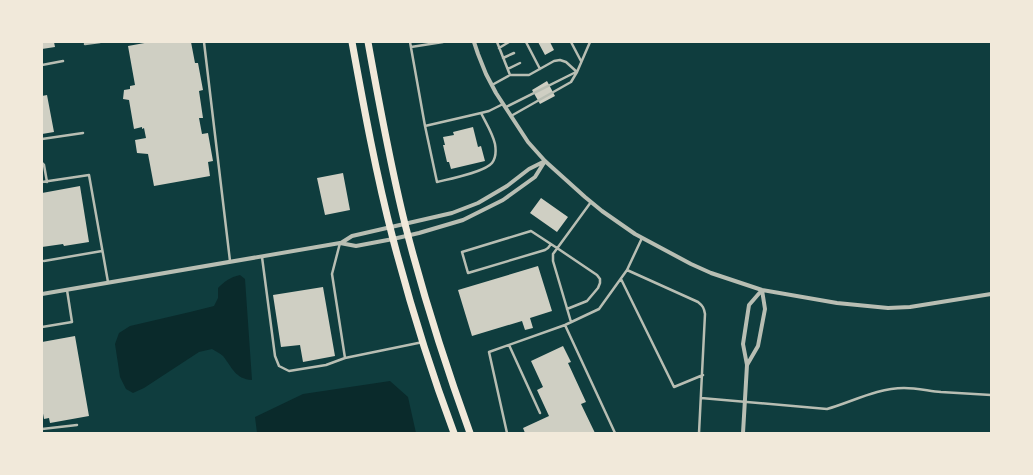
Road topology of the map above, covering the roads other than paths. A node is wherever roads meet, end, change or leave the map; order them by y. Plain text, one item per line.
1 (100, 42) edge
2 (204, 42) edge
3 (352, 42) edge
4 (368, 42) edge
5 (410, 42) edge
6 (443, 42) edge
7 (474, 42) edge
8 (497, 42) edge
9 (508, 42) edge
10 (571, 42) edge
11 (590, 42) edge
12 (433, 43) edge
13 (85, 44) dead end
14 (527, 44) edge
15 (411, 48) junction
16 (499, 48) junction
17 (523, 48) dead end
18 (514, 53) dead end
19 (533, 56) junction
20 (504, 58) junction
21 (529, 58) dead end
22 (63, 61) dead end
23 (581, 61) junction
24 (520, 63) dead end
25 (42, 65) edge
26 (508, 69) junction
27 (540, 69) junction
28 (577, 72) junction
29 (510, 75) junction
30 (492, 85) junction
31 (504, 106) junction
32 (481, 113) junction
33 (511, 116) junction
34 (425, 126) junction
35 (83, 132) dead end
36 (42, 140) edge
37 (545, 161) junction
38 (42, 163) edge
39 (42, 182) edge
40 (47, 182) junction
41 (591, 202) junction
42 (406, 224) junction
43 (390, 227) junction
44 (408, 236) junction
45 (642, 238) junction
46 (393, 239) junction
47 (340, 243) junction
48 (550, 244) junction
49 (557, 248) junction
50 (102, 251) junction
51 (262, 256) junction
52 (44, 261) dead end
53 (230, 262) junction
54 (627, 270) junction
55 (621, 279) junction
56 (108, 282) junction
57 (67, 289) junction
58 (762, 290) junction
59 (42, 294) edge
60 (991, 294) edge
61 (567, 309) junction
62 (571, 322) junction
63 (565, 325) junction
64 (42, 327) edge
65 (423, 342) junction
66 (509, 345) junction
67 (345, 358) junction
68 (747, 365) junction
69 (703, 375) junction
70 (991, 395) edge
71 (702, 398) junction
72 (744, 402) junction
73 (540, 413) dead end
74 (78, 425) dead end
75 (42, 429) edge
76 (454, 433) edge
77 (470, 433) edge
78 (507, 433) edge
79 (615, 433) edge
80 (699, 433) edge
81 (743, 433) edge

1 - 13 lane
2 - 53 lane
3 - 43 main road
4 - 42 main road
5 - 15 lane
6 - 12 lane
7 - 30 street
8 - 16 lane
9 - 16 lane
10 - 23 lane
11 - 23 lane
12 - 15 lane
14 - 17 lane
14 - 19 lane
15 - 34 lane
16 - 20 lane
18 - 20 lane
19 - 21 lane
19 - 27 lane
20 - 26 lane
22 - 25 lane
23 - 28 lane
24 - 26 lane
26 - 29 lane
27 - 28 lane
27 - 29 lane
28 - 31 lane
28 - 33 lane
29 - 30 lane
30 - 31 street
31 - 32 lane
31 - 33 street
32 - 34 lane
32 - 34 lane
33 - 37 street
35 - 36 lane
37 - 41 street
37 - 42 street
37 - 44 street
38 - 40 lane
39 - 40 lane
40 - 50 lane
41 - 45 street
41 - 49 lane
42 - 43 street
42 - 44 main road
43 - 46 main road
43 - 47 street
44 - 46 street
44 - 77 main road
45 - 54 lane
45 - 58 street
46 - 47 street
46 - 65 main road
47 - 51 street
47 - 67 lane
48 - 48 lane
48 - 49 lane
49 - 61 lane
49 - 61 lane
50 - 52 lane
50 - 56 lane
51 - 53 street
51 - 67 lane
53 - 56 street
54 - 55 lane
54 - 69 lane
55 - 62 lane
55 - 69 lane
56 - 57 street
57 - 59 street
57 - 64 lane
58 - 60 street
58 - 68 street
58 - 68 street
61 - 62 lane
62 - 63 lane
63 - 66 lane
63 - 79 lane
65 - 67 lane
65 - 76 main road
66 - 73 lane
66 - 78 lane
68 - 72 street
69 - 71 lane
70 - 72 lane
71 - 72 lane
71 - 80 lane
72 - 81 street
74 - 75 lane

